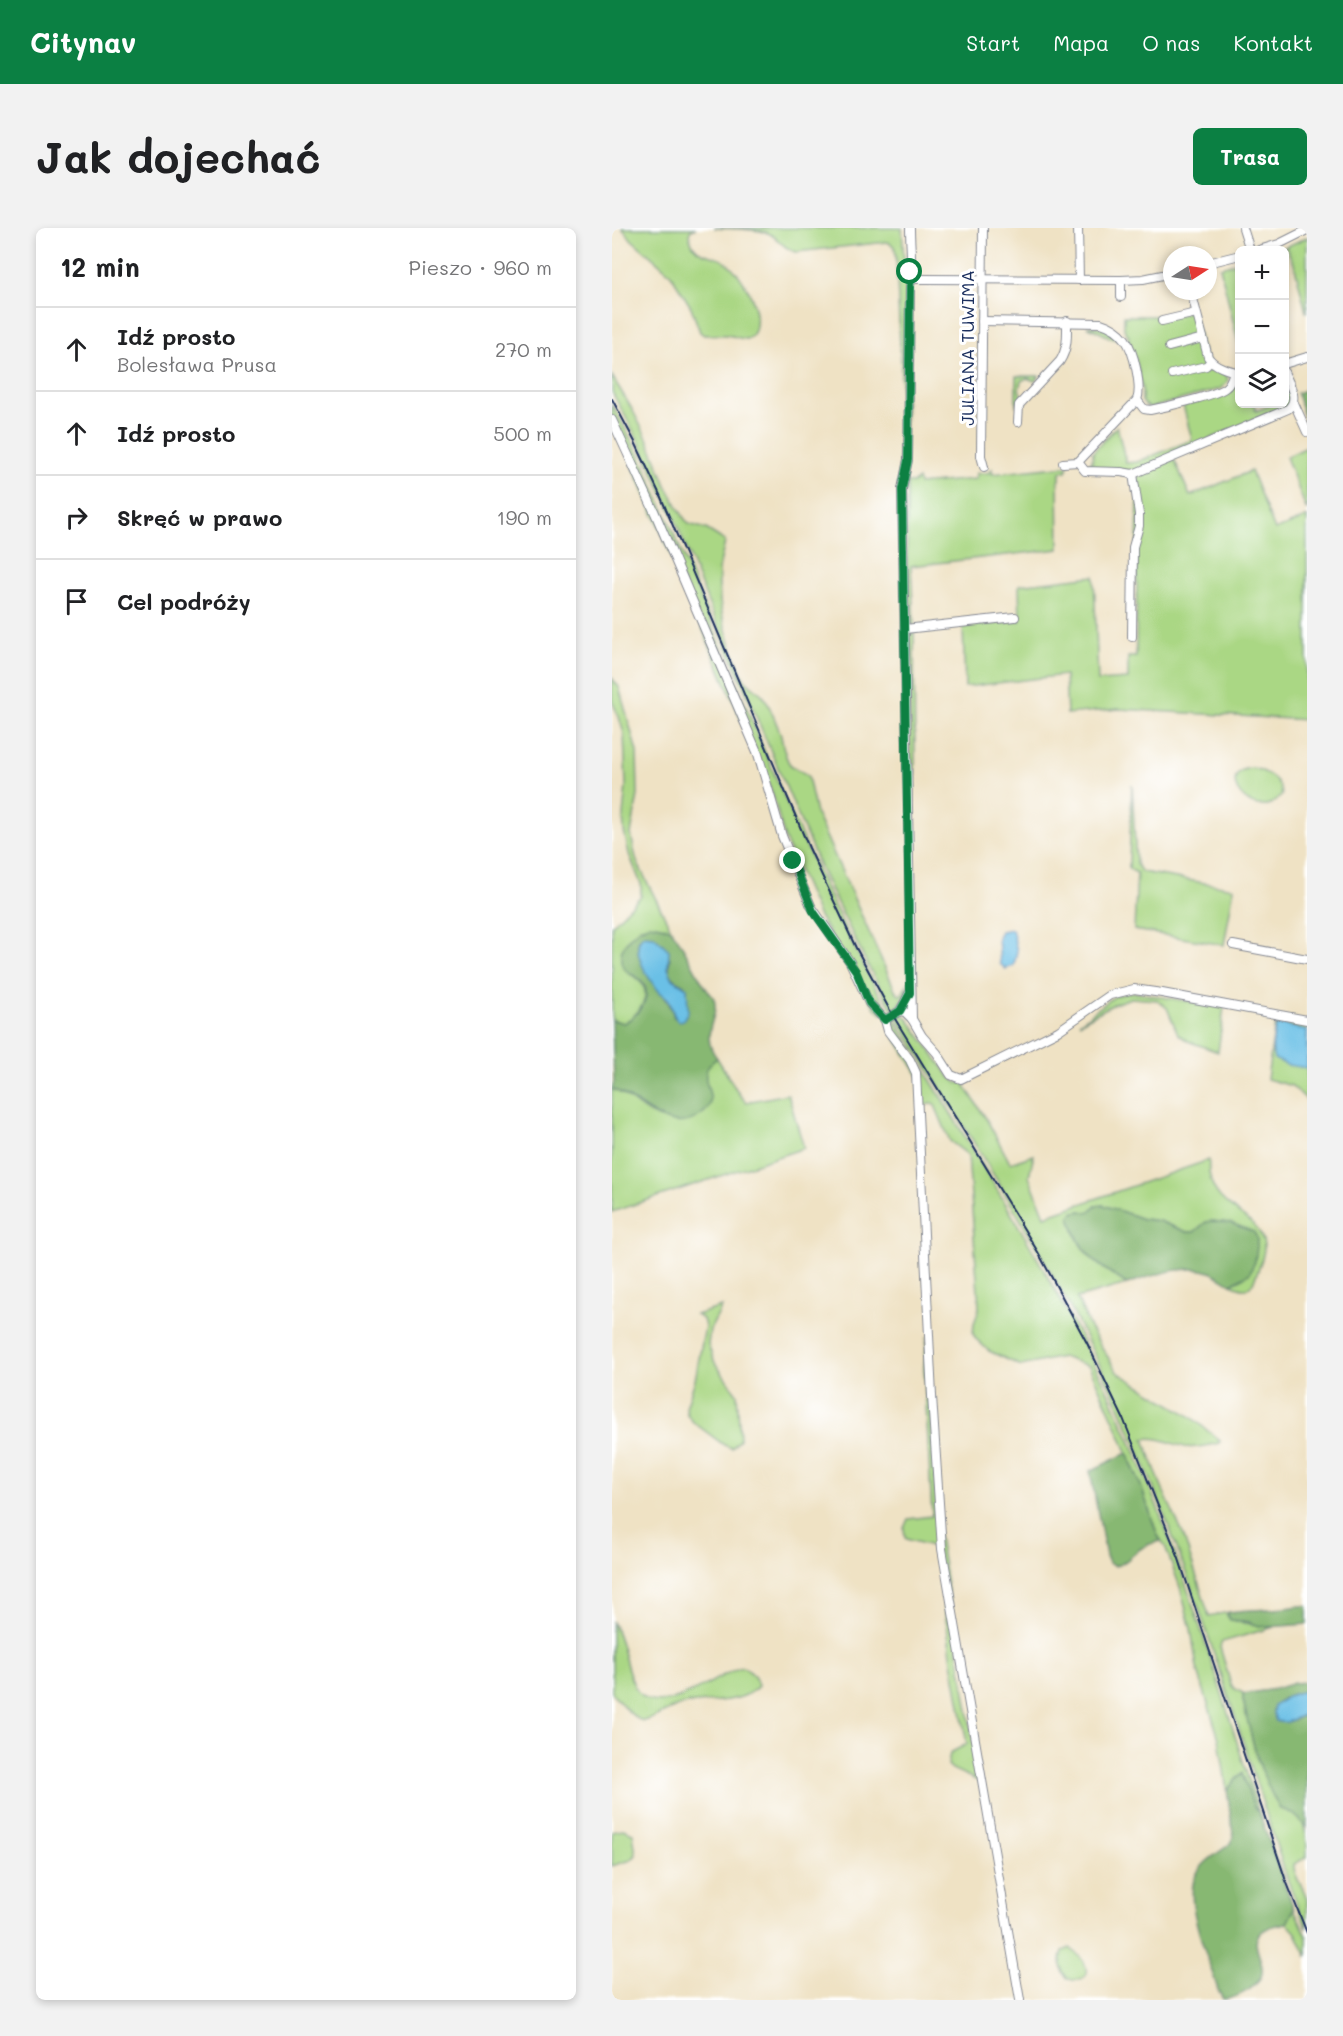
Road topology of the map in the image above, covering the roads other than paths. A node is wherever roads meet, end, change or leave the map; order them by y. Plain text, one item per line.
1 (910, 228) edge
2 (983, 228) edge
3 (1078, 228) edge
4 (1243, 228) edge
5 (1307, 230) edge
6 (1249, 246) edge
7 (1272, 246) edge
8 (1235, 256) edge
9 (1217, 261) edge
10 (1163, 275) edge
11 (911, 277) junction
12 (982, 279) junction
13 (1079, 280) junction
14 (1120, 280) junction
15 (1120, 297) dead end
16 (1193, 300) edge
17 (1196, 313) junction
18 (982, 321) junction
19 (1067, 321) junction
20 (1162, 321) dead end
21 (1203, 338) junction
22 (1169, 347) dead end
23 (1307, 357) edge
24 (1212, 361) junction
25 (1289, 362) edge
26 (1235, 372) edge
27 (1172, 374) dead end
28 (1235, 375) edge
29 (1289, 385) edge
30 (1137, 400) junction
31 (1294, 403) junction
32 (612, 420) edge
33 (1018, 422) dead end
34 (1307, 432) edge
35 (1078, 462) junction
36 (1063, 463) dead end
37 (984, 467) dead end
38 (1133, 474) junction
39 (1015, 617) dead end
40 (904, 629) junction
41 (1132, 637) dead end
42 (1233, 945) dead end
43 (1307, 958) edge
44 (910, 993) junction
45 (900, 1011) junction
46 (912, 1018) junction
47 (885, 1020) junction
48 (1307, 1020) edge
49 (1020, 2000) edge

1 - 11 street
2 - 12 street, JULIANA TUWIMA
3 - 13 street
4 - 6 street
5 - 7 street
8 - 9 street
10 - 14 street
11 - 12 street
11 - 40 street
12 - 13 street
12 - 18 street, JULIANA TUWIMA
13 - 14 street
14 - 15 street
16 - 17 street
17 - 20 street
17 - 21 street
18 - 19 street
18 - 37 street, JULIANA TUWIMA
19 - 30 street
19 - 33 street
21 - 22 street
21 - 24 street
23 - 25 street
24 - 26 street
24 - 27 street
28 - 30 street
29 - 31 street
30 - 35 street
31 - 34 street
31 - 38 street
32 - 47 street
35 - 36 street
35 - 38 street
38 - 41 street
39 - 40 street
40 - 44 street
42 - 43 street
44 - 45 street
44 - 46 street
45 - 46 street
45 - 47 street
46 - 48 street
47 - 49 street

